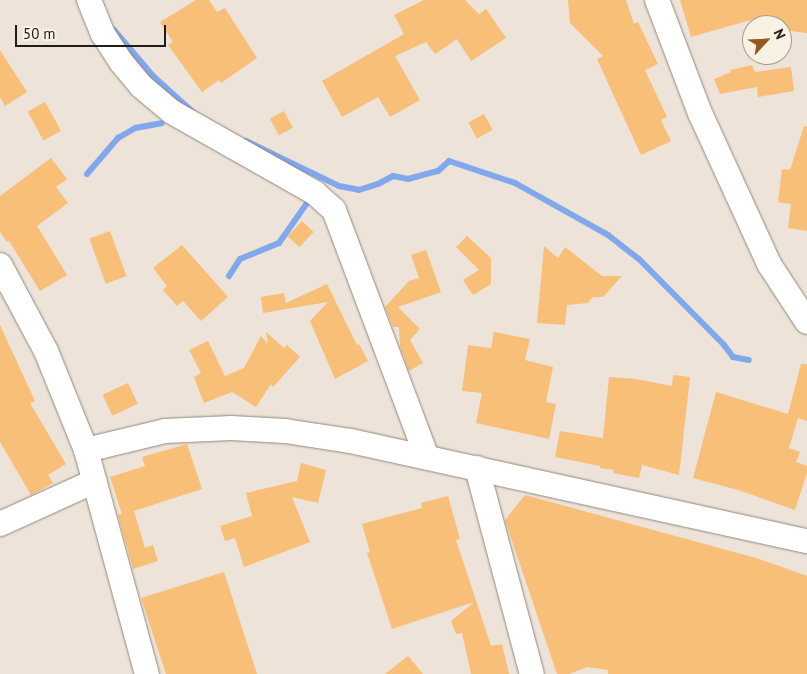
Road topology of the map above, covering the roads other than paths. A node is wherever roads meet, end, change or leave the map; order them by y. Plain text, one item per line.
1 (89, 0) edge
2 (657, 0) edge
3 (0, 266) edge
4 (807, 322) edge
5 (86, 450) junction
6 (427, 457) junction
7 (477, 468) junction
8 (95, 481) junction
9 (0, 524) edge
10 (807, 541) edge
11 (147, 674) edge
12 (532, 674) edge

1 - 6 street
2 - 4 street
3 - 5 street
5 - 6 street
5 - 8 street
6 - 7 street
7 - 10 street
7 - 12 street
8 - 9 street
8 - 11 street

